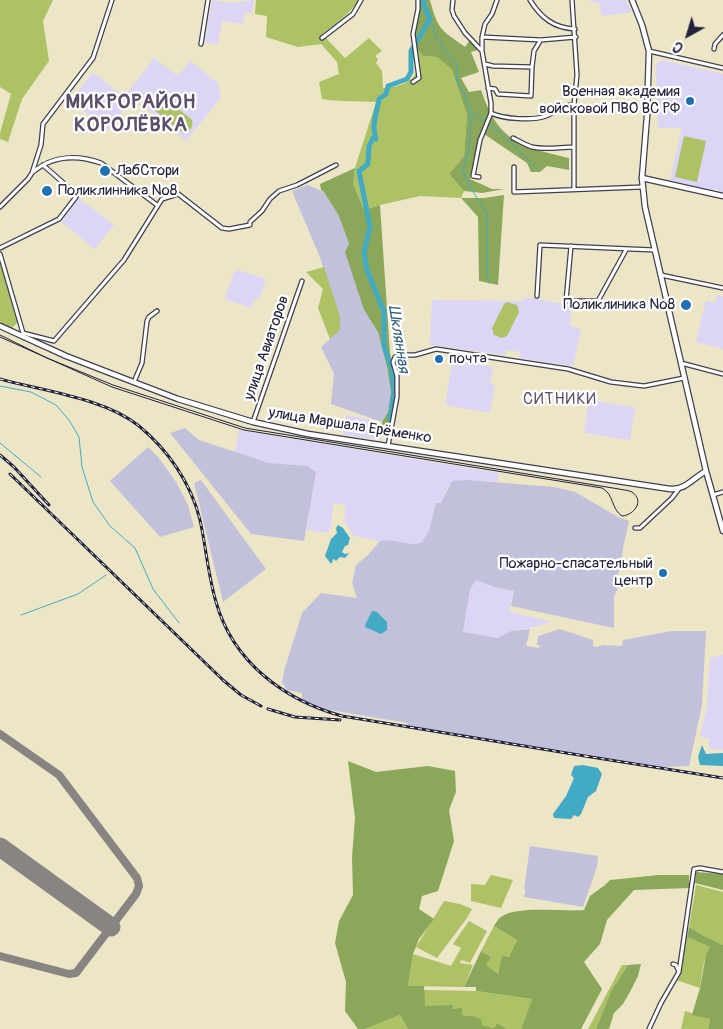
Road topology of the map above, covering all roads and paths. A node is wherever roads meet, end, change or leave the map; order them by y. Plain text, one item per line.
1 (112, 0) edge
2 (208, 0) edge
3 (362, 0) edge
4 (418, 0) edge
5 (453, 0) edge
6 (497, 0) edge
7 (530, 0) edge
8 (572, 0) edge
9 (632, 0) edge
10 (575, 29) junction
11 (723, 35) edge
12 (482, 37) junction
13 (576, 37) junction
14 (322, 38) dead end
15 (541, 40) junction
16 (201, 44) dead end
17 (714, 49) dead end
18 (482, 51) junction
19 (649, 51) junction
20 (484, 64) junction
21 (532, 67) junction
22 (723, 68) edge
23 (413, 82) dead end
24 (488, 88) junction
25 (574, 105) junction
26 (491, 112) junction
27 (513, 138) dead end
28 (574, 147) junction
29 (43, 165) junction
30 (336, 165) dead end
31 (514, 168) dead end
32 (32, 173) junction
33 (479, 177) dead end
34 (642, 178) junction
35 (642, 187) junction
36 (574, 189) junction
37 (723, 196) edge
38 (157, 205) junction
39 (0, 207) edge
40 (571, 246) junction
41 (0, 248) edge
42 (627, 250) junction
43 (654, 250) junction
44 (0, 254) edge
45 (660, 275) junction
46 (302, 281) dead end
47 (723, 288) edge
48 (537, 296) dead end
49 (157, 311) dead end
50 (0, 326) edge
51 (22, 334) junction
52 (681, 363) junction
53 (723, 374) edge
54 (684, 378) junction
55 (134, 382) junction
56 (253, 422) junction
57 (388, 446) junction
58 (706, 471) junction
59 (678, 490) junction
60 (723, 492) edge
61 (713, 495) junction
62 (635, 528) dead end
63 (723, 530) edge
64 (723, 872) edge
65 (673, 964) dead end
66 (679, 972) junction
67 (649, 1029) edge

1 - 32 street
2 - 16 street
3 - 14 street
4 - 23 street
5 - 18 street
6 - 12 street
7 - 10 street
8 - 10 street
9 - 19 main road
10 - 13 street
11 - 17 street
12 - 15 street
12 - 18 street
13 - 15 street
13 - 25 street
15 - 21 street
18 - 20 street
19 - 22 street
19 - 34 main road
20 - 21 street
20 - 24 street
21 - 24 street
24 - 26 street
25 - 26 street
25 - 28 street
26 - 33 street
27 - 28 street
28 - 36 street
29 - 32 street
29 - 38 street
29 - 41 street
30 - 38 street
31 - 36 street
32 - 39 street
34 - 35 main road
34 - 37 main road
35 - 36 street
35 - 43 main road
38 - 51 street
40 - 42 street
40 - 42 street
40 - 48 street
42 - 43 street
43 - 45 main road
44 - 51 street
45 - 47 street
45 - 52 main road
46 - 56 street, улица Авиаторов
49 - 55 street
50 - 51 main road, улица Маршала Ерёменко
51 - 55 main road, улица Маршала Ерёменко
52 - 53 street
52 - 54 main road
54 - 57 street
54 - 58 main road
55 - 56 main road, улица Маршала Ерёменко
56 - 57 main road, улица Маршала Ерёменко
57 - 59 main road, улица Маршала Ерёменко
58 - 59 main road
58 - 61 main road
59 - 62 street
60 - 61 street
61 - 63 main road
64 - 66 street
65 - 66 street
66 - 67 street

